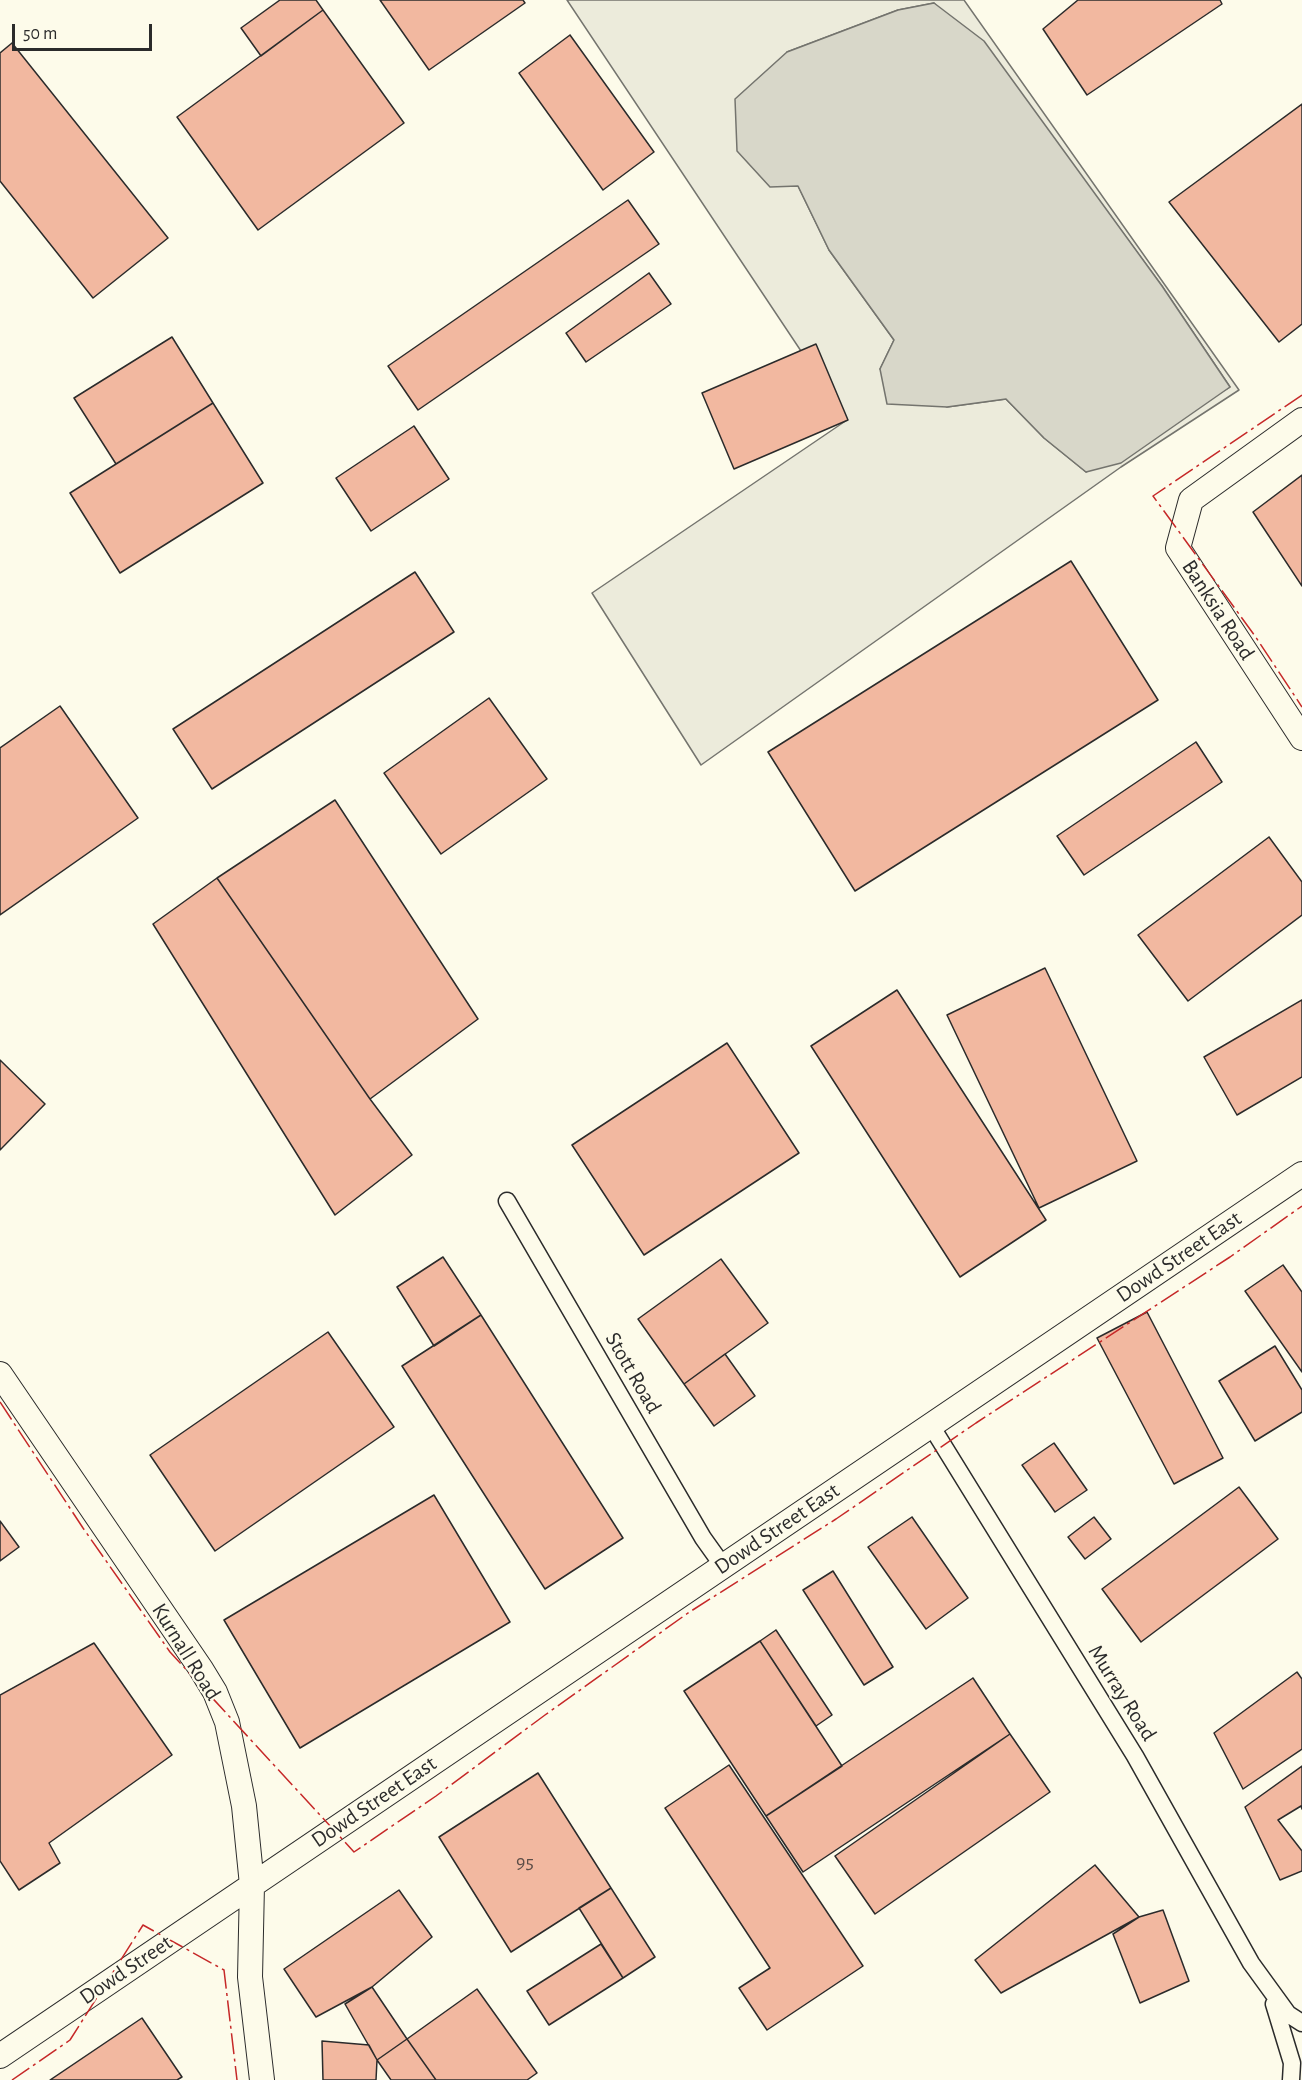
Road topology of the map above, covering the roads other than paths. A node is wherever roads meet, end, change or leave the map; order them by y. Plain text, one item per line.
1 (1302, 420) edge
2 (1302, 738) edge
3 (1302, 1174) edge
4 (507, 1200) dead end
5 (0, 1374) edge
6 (930, 1424) junction
7 (723, 1566) junction
8 (252, 1885) junction
9 (1269, 1989) junction
10 (1302, 2023) edge
11 (0, 2056) edge
12 (262, 2080) edge
13 (1291, 2080) edge

1 - 2 street, Banksia Road
3 - 6 street, Dowd Street East
4 - 7 street, Stott Road
5 - 8 street, Kurnall Road
6 - 7 street, Dowd Street East
6 - 9 street, Murray Road
7 - 8 street, Dowd Street East
8 - 11 street, Dowd Street
8 - 12 street, Kurnall Road
9 - 10 street, Murray Road
9 - 13 street, Murray Road

